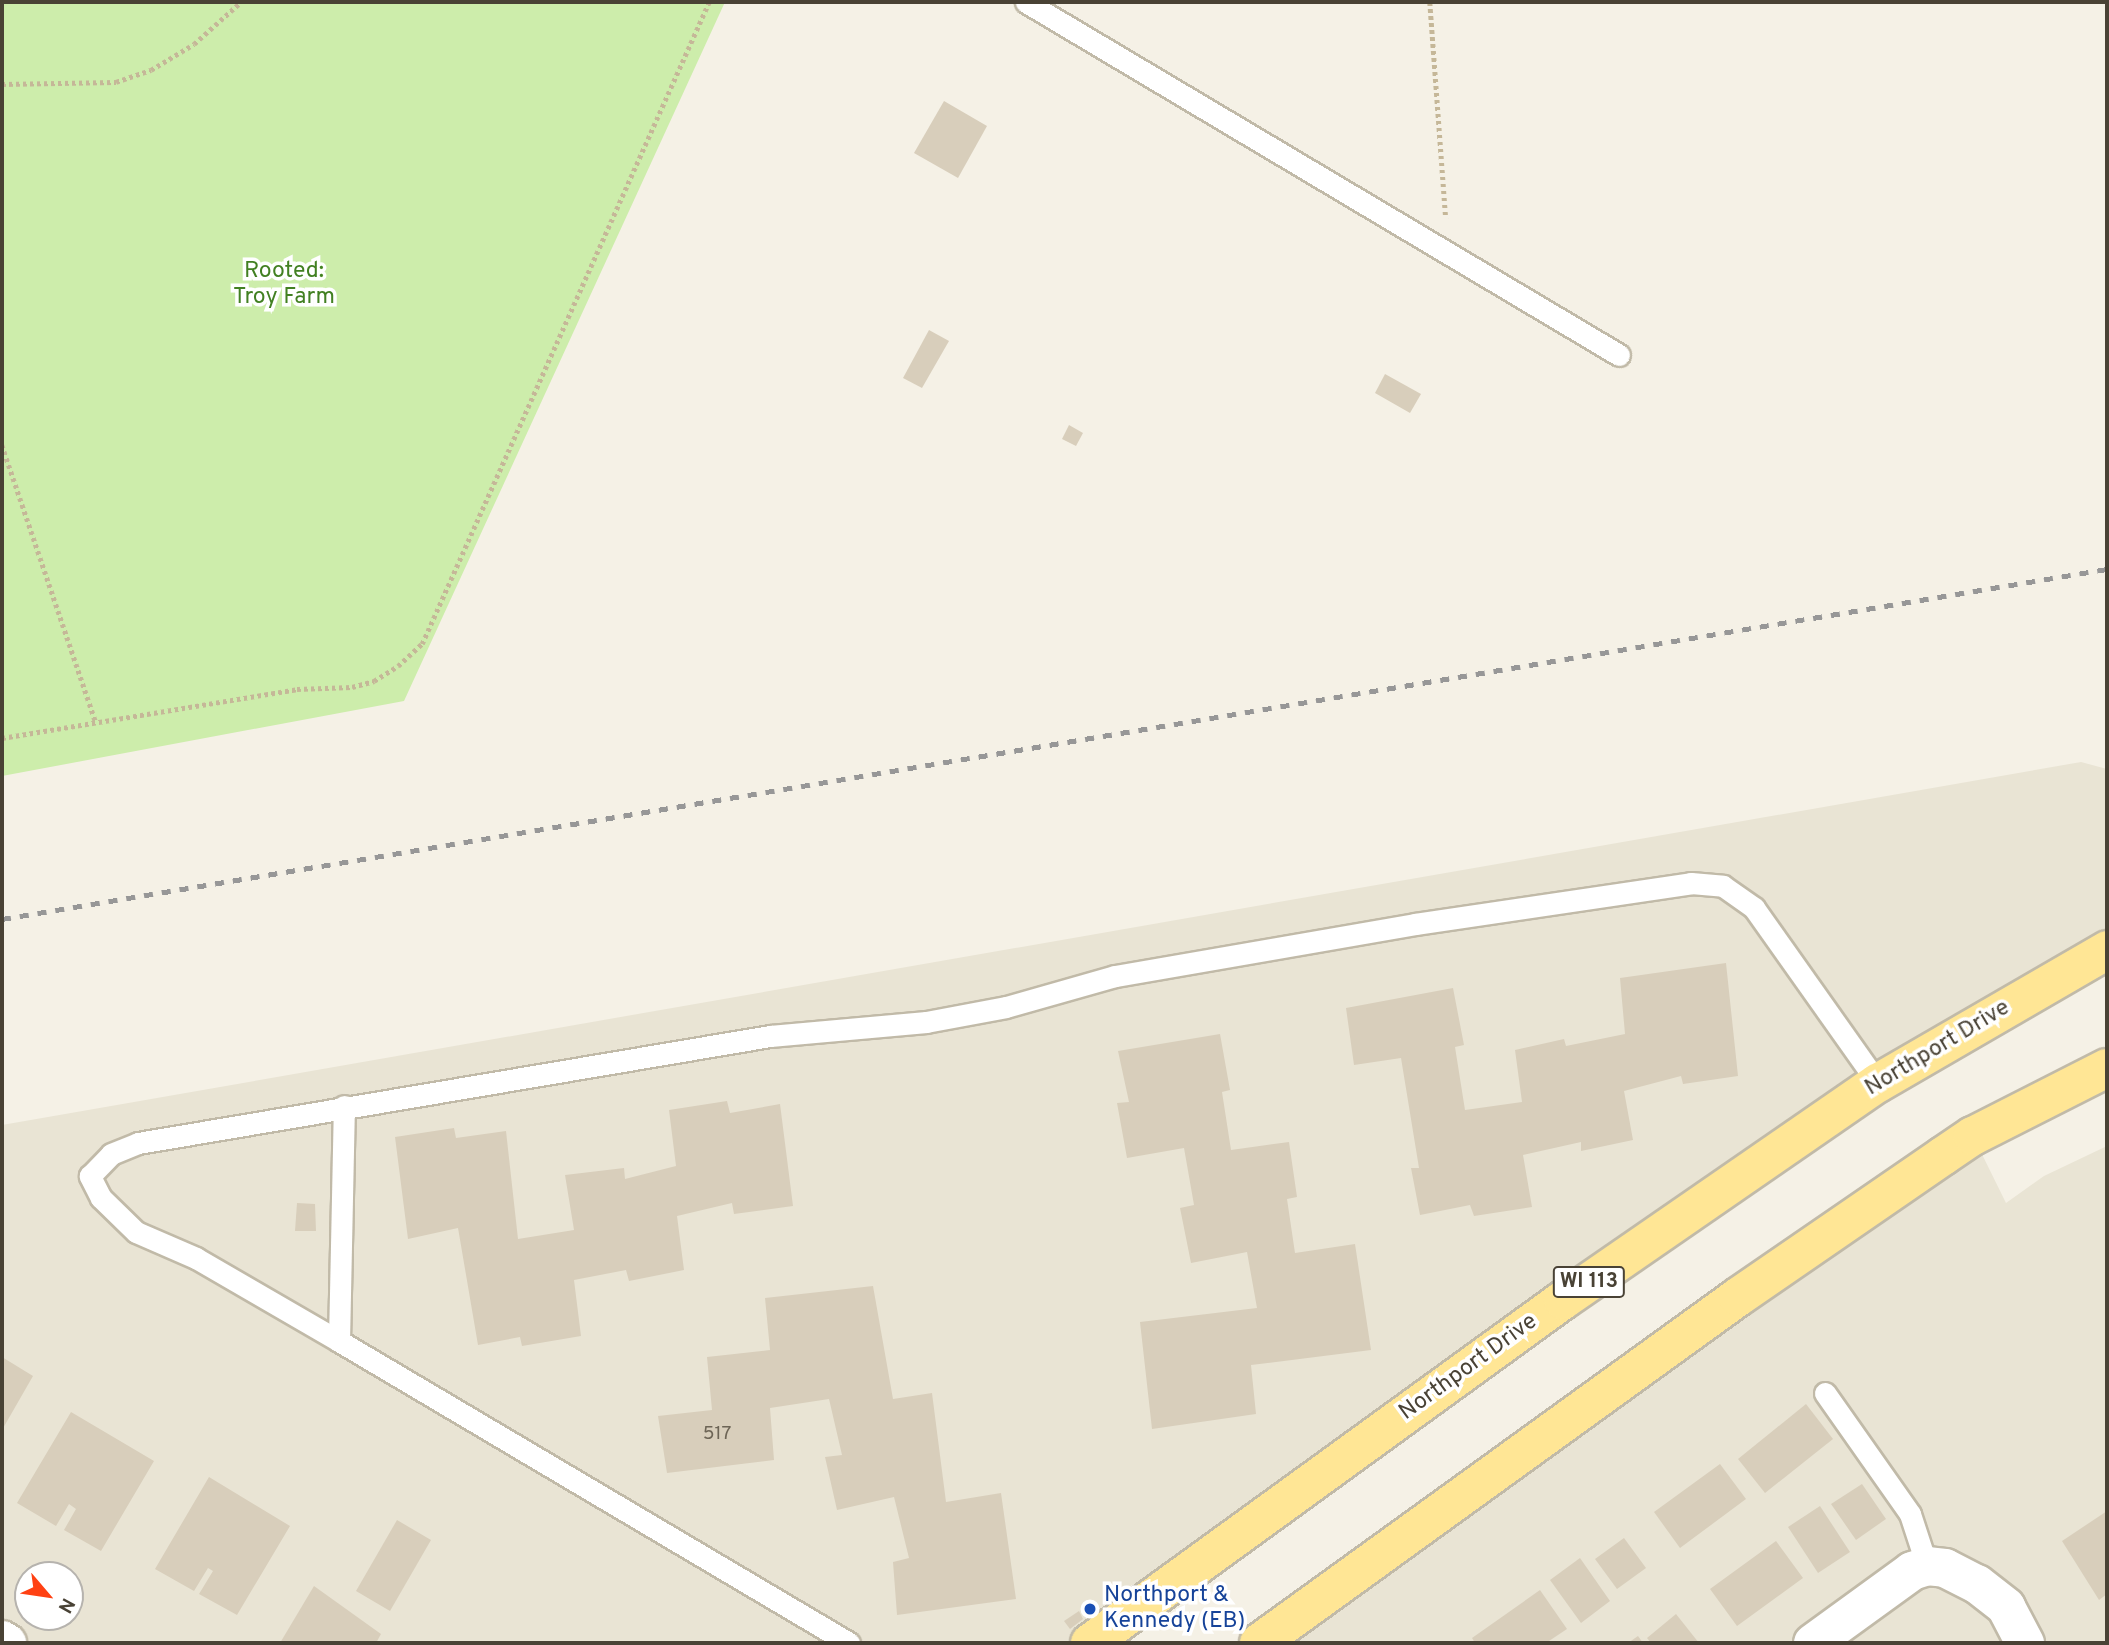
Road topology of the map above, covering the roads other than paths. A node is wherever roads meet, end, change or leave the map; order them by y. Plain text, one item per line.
1 (1026, 2) edge
2 (1619, 355) dead end
3 (2107, 950) edge
4 (2107, 1068) edge
5 (1878, 1083) junction
6 (344, 1106) junction
7 (338, 1341) junction
8 (1825, 1393) dead end
9 (1936, 1567) junction
10 (2, 1640) edge
11 (7, 1643) edge
12 (849, 1643) edge
13 (1090, 1643) edge
14 (1259, 1643) edge
15 (1813, 1643) edge
16 (2025, 1643) edge

1 - 2 lane
3 - 5 main road, Northport Drive / WI 113
4 - 14 main road
5 - 6 lane
5 - 13 main road, Northport Drive / WI 113
6 - 7 lane
6 - 7 lane
7 - 12 lane
8 - 9 lane
9 - 15 street
9 - 16 street
10 - 11 street

